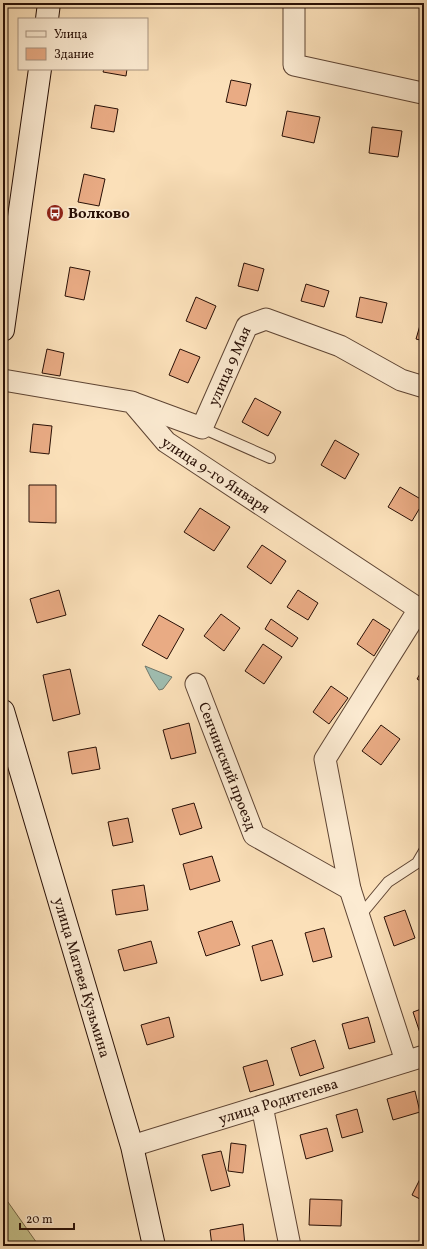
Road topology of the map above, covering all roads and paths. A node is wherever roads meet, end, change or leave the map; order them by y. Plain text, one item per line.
1 (49, 3) edge
2 (294, 3) edge
3 (47, 18) edge
4 (40, 70) edge
5 (422, 93) dead end
6 (3, 330) edge
7 (3, 380) edge
8 (424, 388) edge
9 (132, 402) junction
10 (202, 428) junction
11 (270, 458) dead end
12 (196, 684) dead end
13 (3, 711) edge
14 (424, 851) edge
15 (350, 889) junction
16 (359, 917) junction
17 (415, 1059) edge
18 (262, 1106) junction
19 (132, 1146) junction
20 (154, 1246) edge
21 (290, 1246) edge

1 - 3 main road
2 - 5 street
4 - 6 main road
7 - 9 street
8 - 10 street, улица 9 Мая
9 - 10 street
9 - 15 street, улица 9-го Января
10 - 11 lane
12 - 15 street, Сенчинский проезд
13 - 19 main road, улица Матвея Кузьмина
14 - 16 lane
15 - 16 street
16 - 17 street
17 - 18 street, улица Родителева
18 - 19 street, улица Родителева
18 - 21 street
19 - 20 main road, улица Матвея Кузьмина

